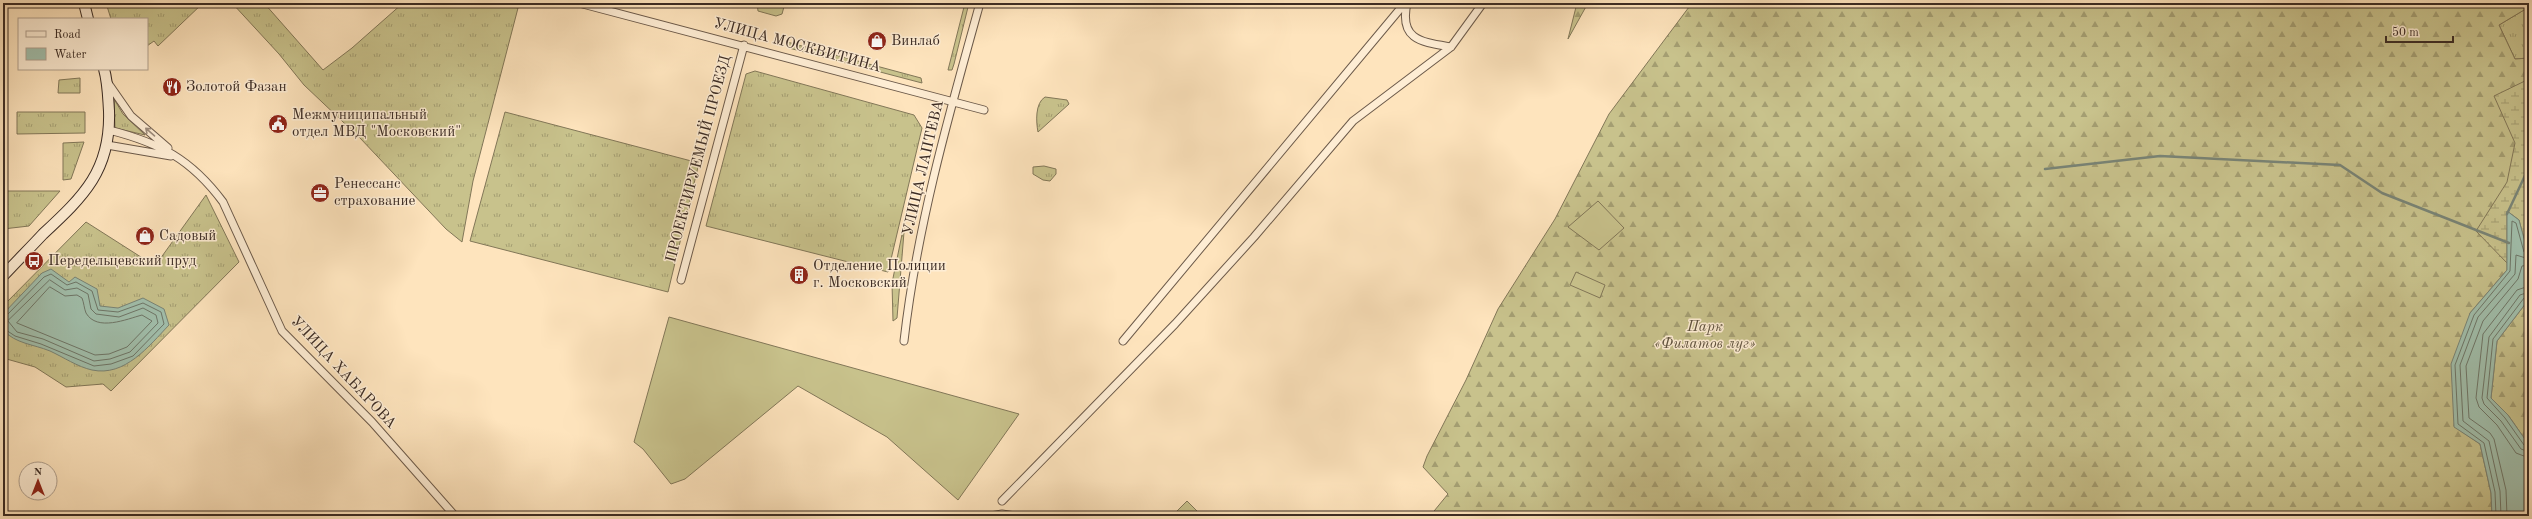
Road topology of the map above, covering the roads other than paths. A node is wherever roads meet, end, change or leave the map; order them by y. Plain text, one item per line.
1 (84, 3) edge
2 (579, 3) edge
3 (980, 3) edge
4 (1406, 3) edge
5 (1483, 3) edge
6 (88, 18) edge
7 (744, 45) junction
8 (1451, 47) junction
9 (104, 70) edge
10 (108, 83) junction
11 (952, 100) junction
12 (984, 110) dead end
13 (109, 130) junction
14 (107, 145) junction
15 (179, 158) junction
16 (3, 276) edge
17 (681, 280) dead end
18 (904, 340) dead end
19 (1123, 341) dead end
20 (1002, 501) dead end
21 (455, 516) edge
22 (991, 516) edge
23 (1015, 516) edge

1 - 6 main road
2 - 7 street, УЛИЦА МОСКВИТИНА
3 - 11 street, УЛИЦА ЛАПТЕВА
4 - 8 street
4 - 19 street
5 - 8 street
7 - 11 street, УЛИЦА МОСКВИТИНА
7 - 17 street, ПРОЕКТИРУЕМЫЙ ПРОЕЗД
8 - 20 street
9 - 10 main road
10 - 13 main road
15 -> 10 street, УЛИЦА ХАБАРОВА
11 - 12 street, УЛИЦА МОСКВИТИНА
11 - 18 street, УЛИЦА ЛАПТЕВА
13 - 14 main road
13 - 15 street, УЛИЦА ХАБАРОВА
14 - 15 street
14 - 16 main road
15 - 21 street, УЛИЦА ХАБАРОВА
22 - 23 street

